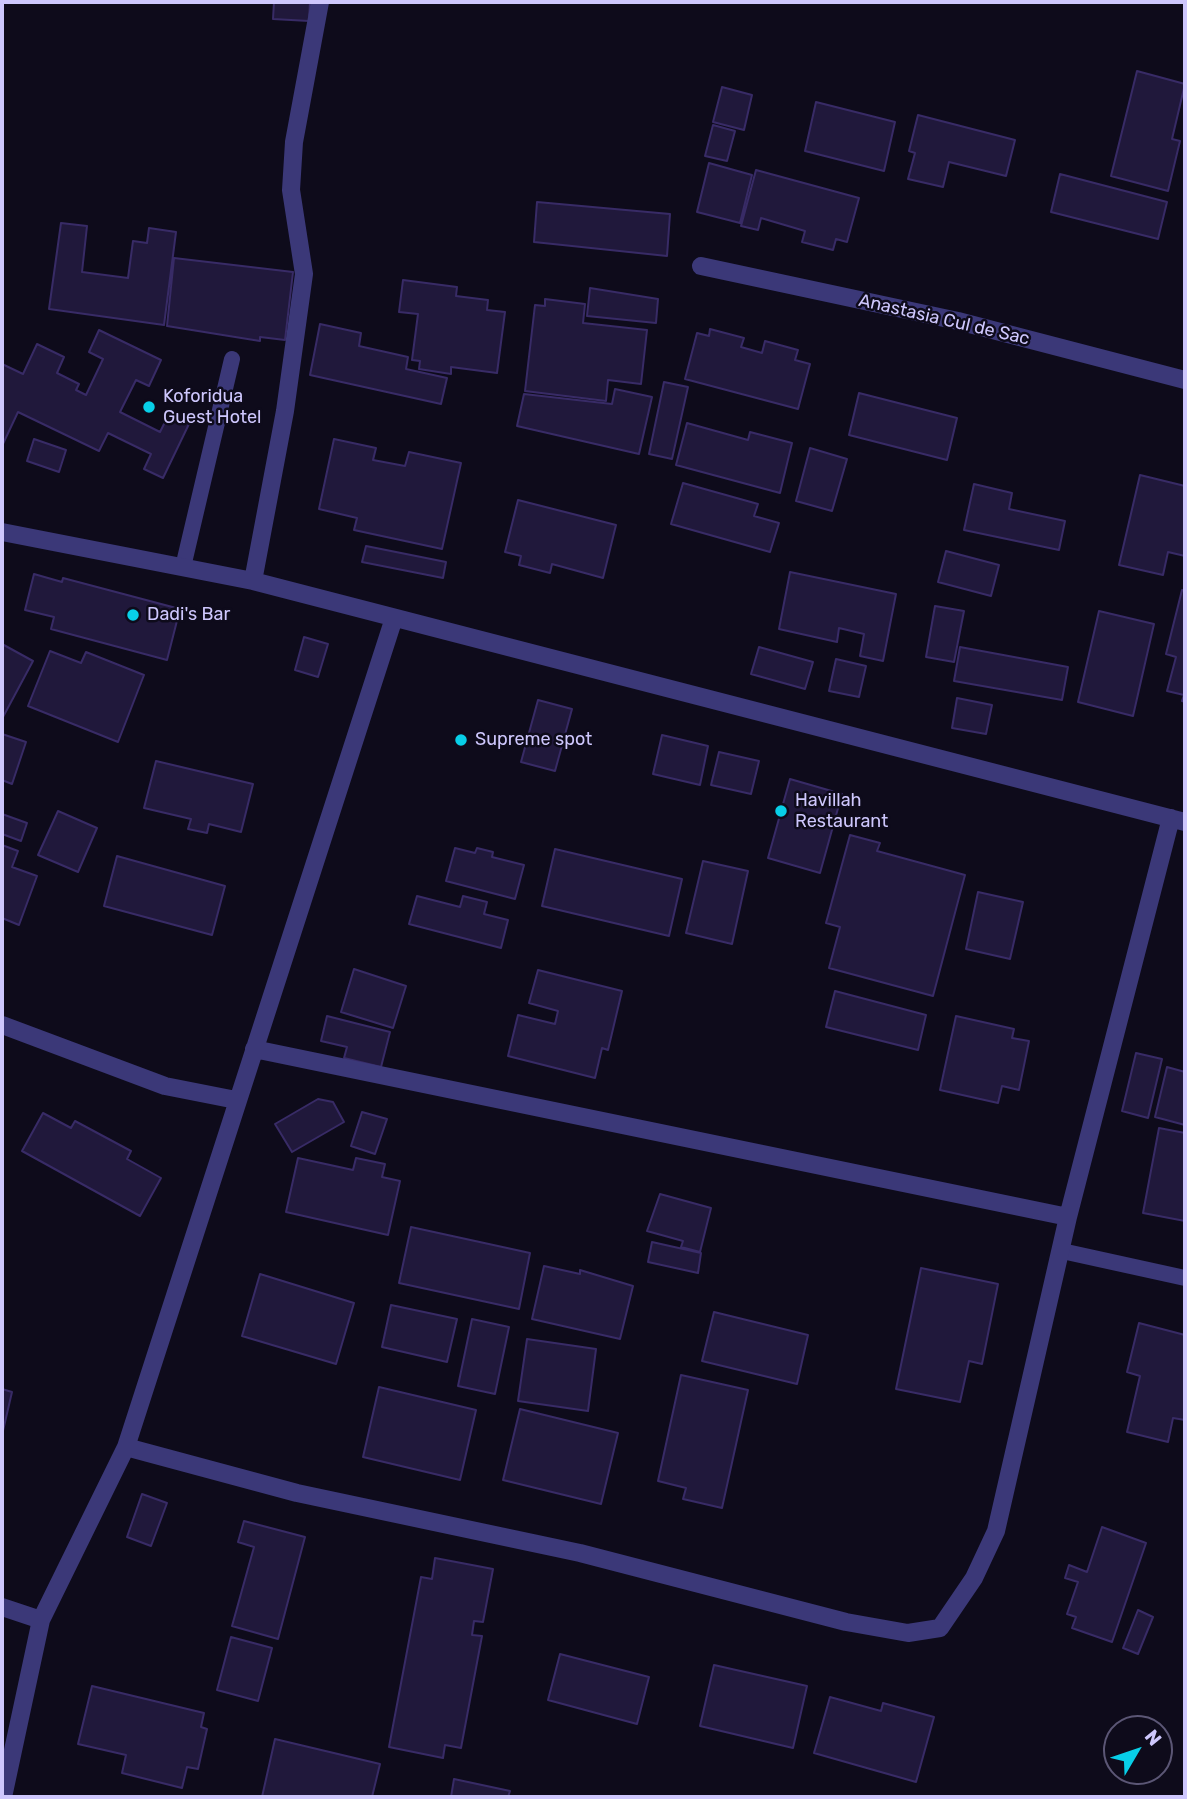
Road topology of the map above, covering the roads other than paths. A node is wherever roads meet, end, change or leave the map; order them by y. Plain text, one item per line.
1 (320, 2) edge
2 (701, 266) dead end
3 (232, 359) dead end
4 (1185, 380) edge
5 (2, 532) edge
6 (183, 567) junction
7 (253, 581) junction
8 (394, 618) junction
9 (1178, 820) edge
10 (2, 1025) edge
11 (254, 1049) junction
12 (236, 1100) junction
13 (1068, 1217) junction
14 (1062, 1251) junction
15 (1185, 1278) edge
16 (127, 1447) junction
17 (2, 1607) edge
18 (41, 1620) junction
19 (3, 1797) edge

1 - 7 street
2 - 4 street, Anastasia Cul de Sac
3 - 6 lane
5 - 6 street
6 - 7 street
7 - 8 street
8 - 9 street
8 - 11 street
9 - 13 street
10 - 12 street
11 - 12 street
11 - 13 street
12 - 16 street
13 - 14 street
14 - 15 lane
14 - 16 street
16 - 18 street
17 - 18 street
18 - 19 street

